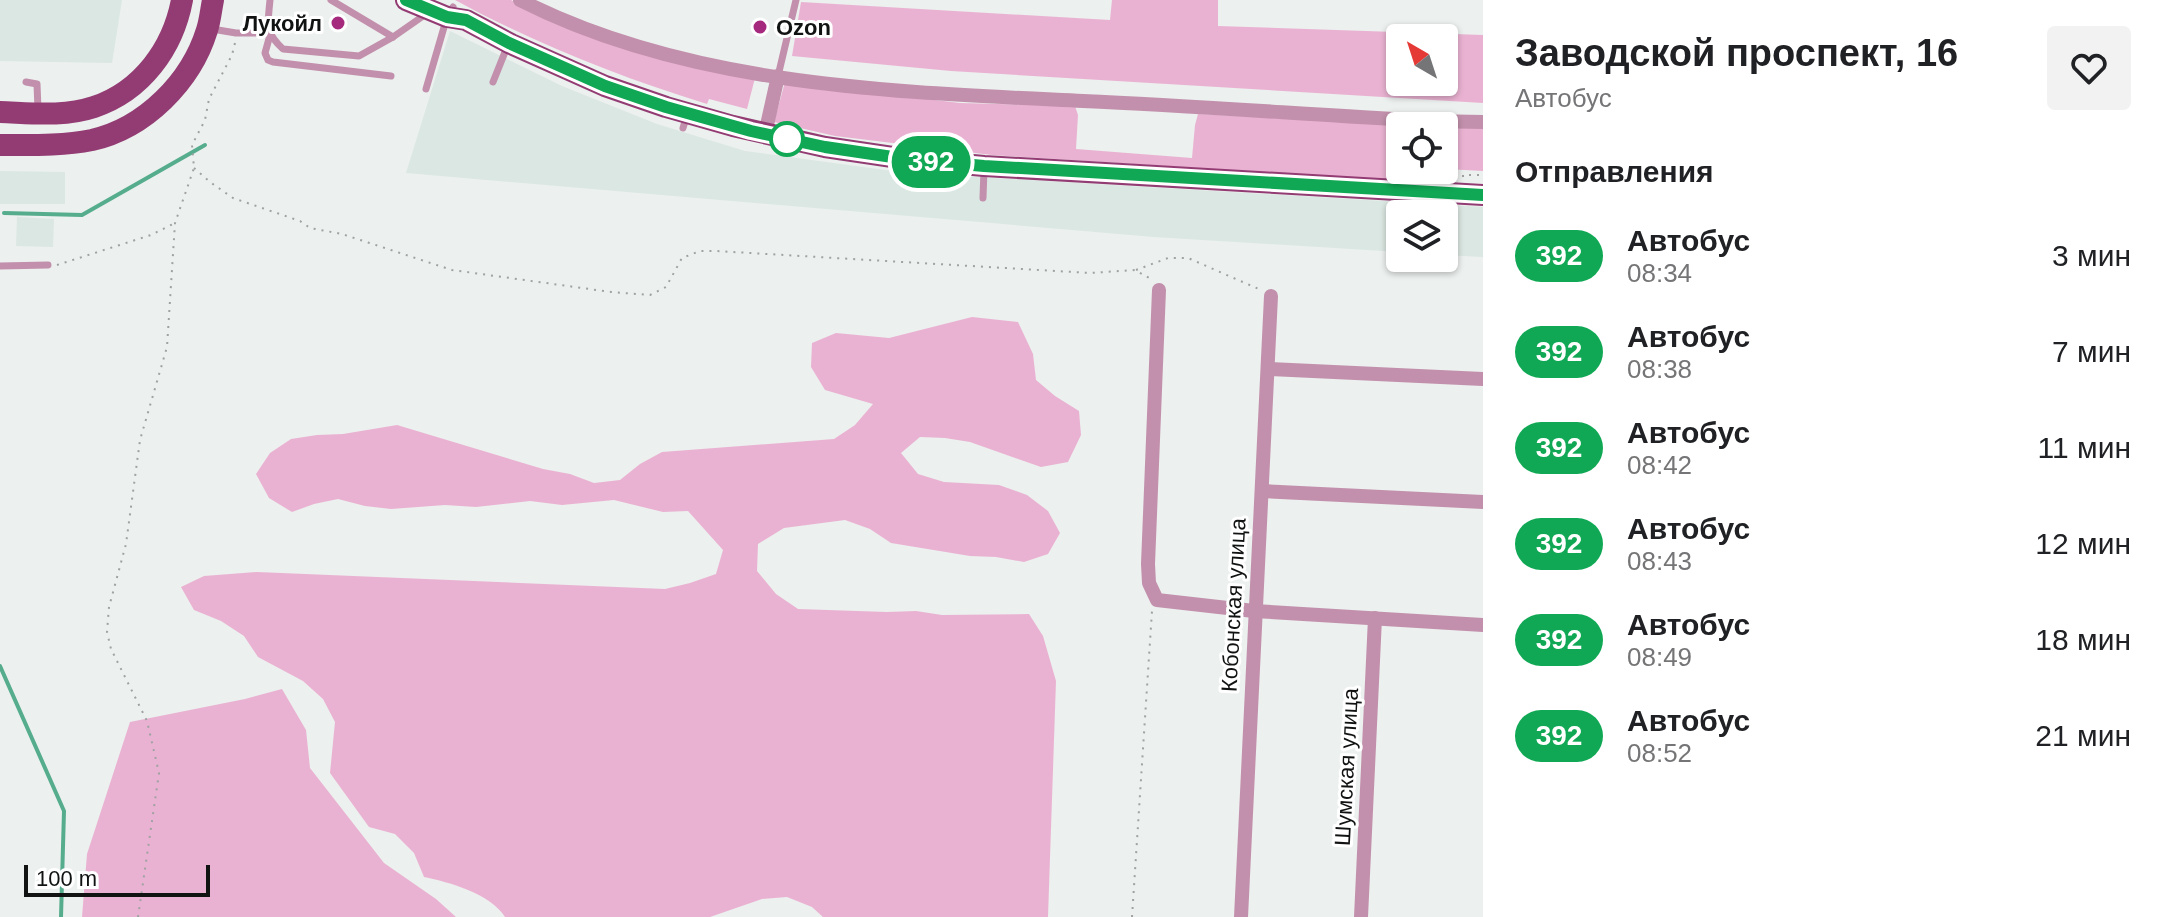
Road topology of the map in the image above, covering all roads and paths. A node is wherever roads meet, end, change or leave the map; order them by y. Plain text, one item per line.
1 (182, 0) edge
2 (213, 0) edge
3 (270, 0) edge
4 (331, 0) edge
5 (406, 0) edge
6 (520, 0) edge
7 (796, 0) edge
8 (447, 9) edge
9 (208, 28) junction
10 (269, 34) junction
11 (393, 37) junction
12 (235, 40) dead end
13 (509, 43) junction
14 (391, 76) dead end
15 (778, 76) junction
16 (26, 82) dead end
17 (493, 82) dead end
18 (426, 89) dead end
19 (0, 112) edge
20 (38, 113) junction
21 (1483, 122) edge
22 (765, 134) junction
23 (0, 145) edge
24 (984, 166) junction
25 (194, 168) junction
26 (1483, 195) edge
27 (983, 198) dead end
28 (175, 223) junction
29 (48, 265) joint
30 (0, 266) edge
31 (1135, 270) junction
32 (1159, 290) joint
33 (1271, 296) joint
34 (1268, 369) junction
35 (1483, 379) edge
36 (1262, 491) junction
37 (1483, 502) edge
38 (1157, 600) junction
39 (1254, 611) junction
40 (1375, 618) junction
41 (1483, 625) edge
42 (138, 917) edge
43 (1132, 917) edge
44 (1241, 917) edge
45 (1361, 917) edge

1 - 20 main road
2 - 9 main road
3 - 10 lane
4 - 11 lane
5 - 8 main road
6 - 15 street
7 - 15 lane
8 - 11 lane
8 - 13 main road
8 - 18 lane
9 - 10 lane
9 - 23 main road
10 - 11 lane
10 - 14 lane
12 - 25 path
13 - 17 lane
13 - 22 main road
15 - 21 street
15 - 22 street
16 - 20 lane
19 - 20 main road
22 - 24 main road
24 - 26 main road
24 - 27 lane
25 - 28 path
25 - 31 path
28 - 29 path
28 - 42 path
29 - 30 lane
31 - 32 path
31 - 33 path
32 - 38 street
33 - 34 street, Кобонская улица
34 - 35 street
34 - 36 street, Кобонская улица
36 - 37 street
36 - 39 street, Кобонская улица
38 - 39 street
38 - 43 path
39 - 40 street
39 - 44 street, Кобонская улица
40 - 41 street
40 - 45 street, Шумская улица

